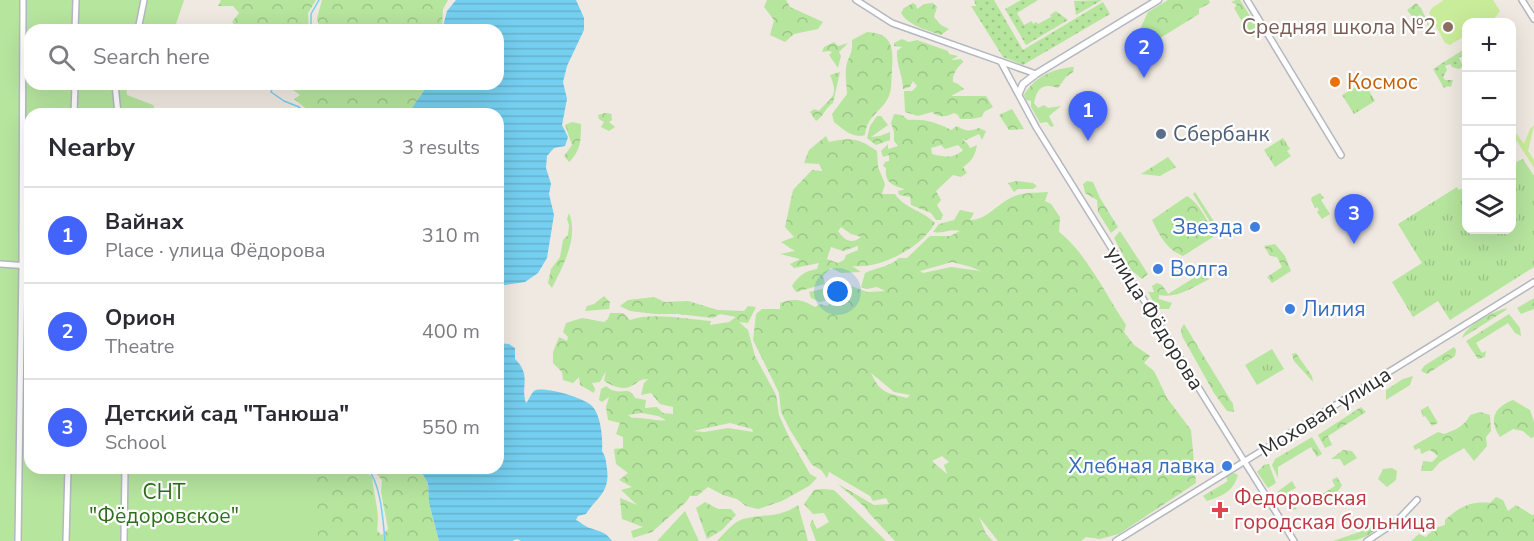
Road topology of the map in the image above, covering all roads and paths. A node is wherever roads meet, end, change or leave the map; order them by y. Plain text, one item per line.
1 (22, 0) edge
2 (76, 0) edge
3 (144, 0) edge
4 (856, 0) edge
5 (1158, 0) edge
6 (1247, 0) edge
7 (1522, 0) edge
8 (1534, 19) edge
9 (75, 24) edge
10 (139, 24) edge
11 (1001, 62) junction
12 (1036, 74) junction
13 (75, 90) edge
14 (116, 90) edge
15 (1019, 93) junction
16 (74, 108) edge
17 (117, 108) edge
18 (1341, 155) dead end
19 (0, 264) edge
20 (22, 266) junction
21 (1534, 282) edge
22 (1244, 461) junction
23 (68, 474) edge
24 (125, 474) edge
25 (1417, 500) dead end
26 (18, 541) edge
27 (66, 541) edge
28 (124, 541) edge
29 (1116, 541) edge
30 (1294, 541) edge
31 (1367, 541) edge

1 - 20 street
2 - 9 street
3 - 10 street
4 - 11 street
5 - 12 street
6 - 18 street
7 - 8 street
11 - 12 street
11 - 15 street, улица Фёдорова
12 - 15 street
13 - 16 street
14 - 17 street
15 - 22 street, улица Фёдорова
19 - 20 street
20 - 26 street
21 - 22 street, Моховая улица
22 - 29 street, Моховая улица
22 - 30 street, улица Фёдорова
23 - 27 street
24 - 28 street
25 - 31 street

